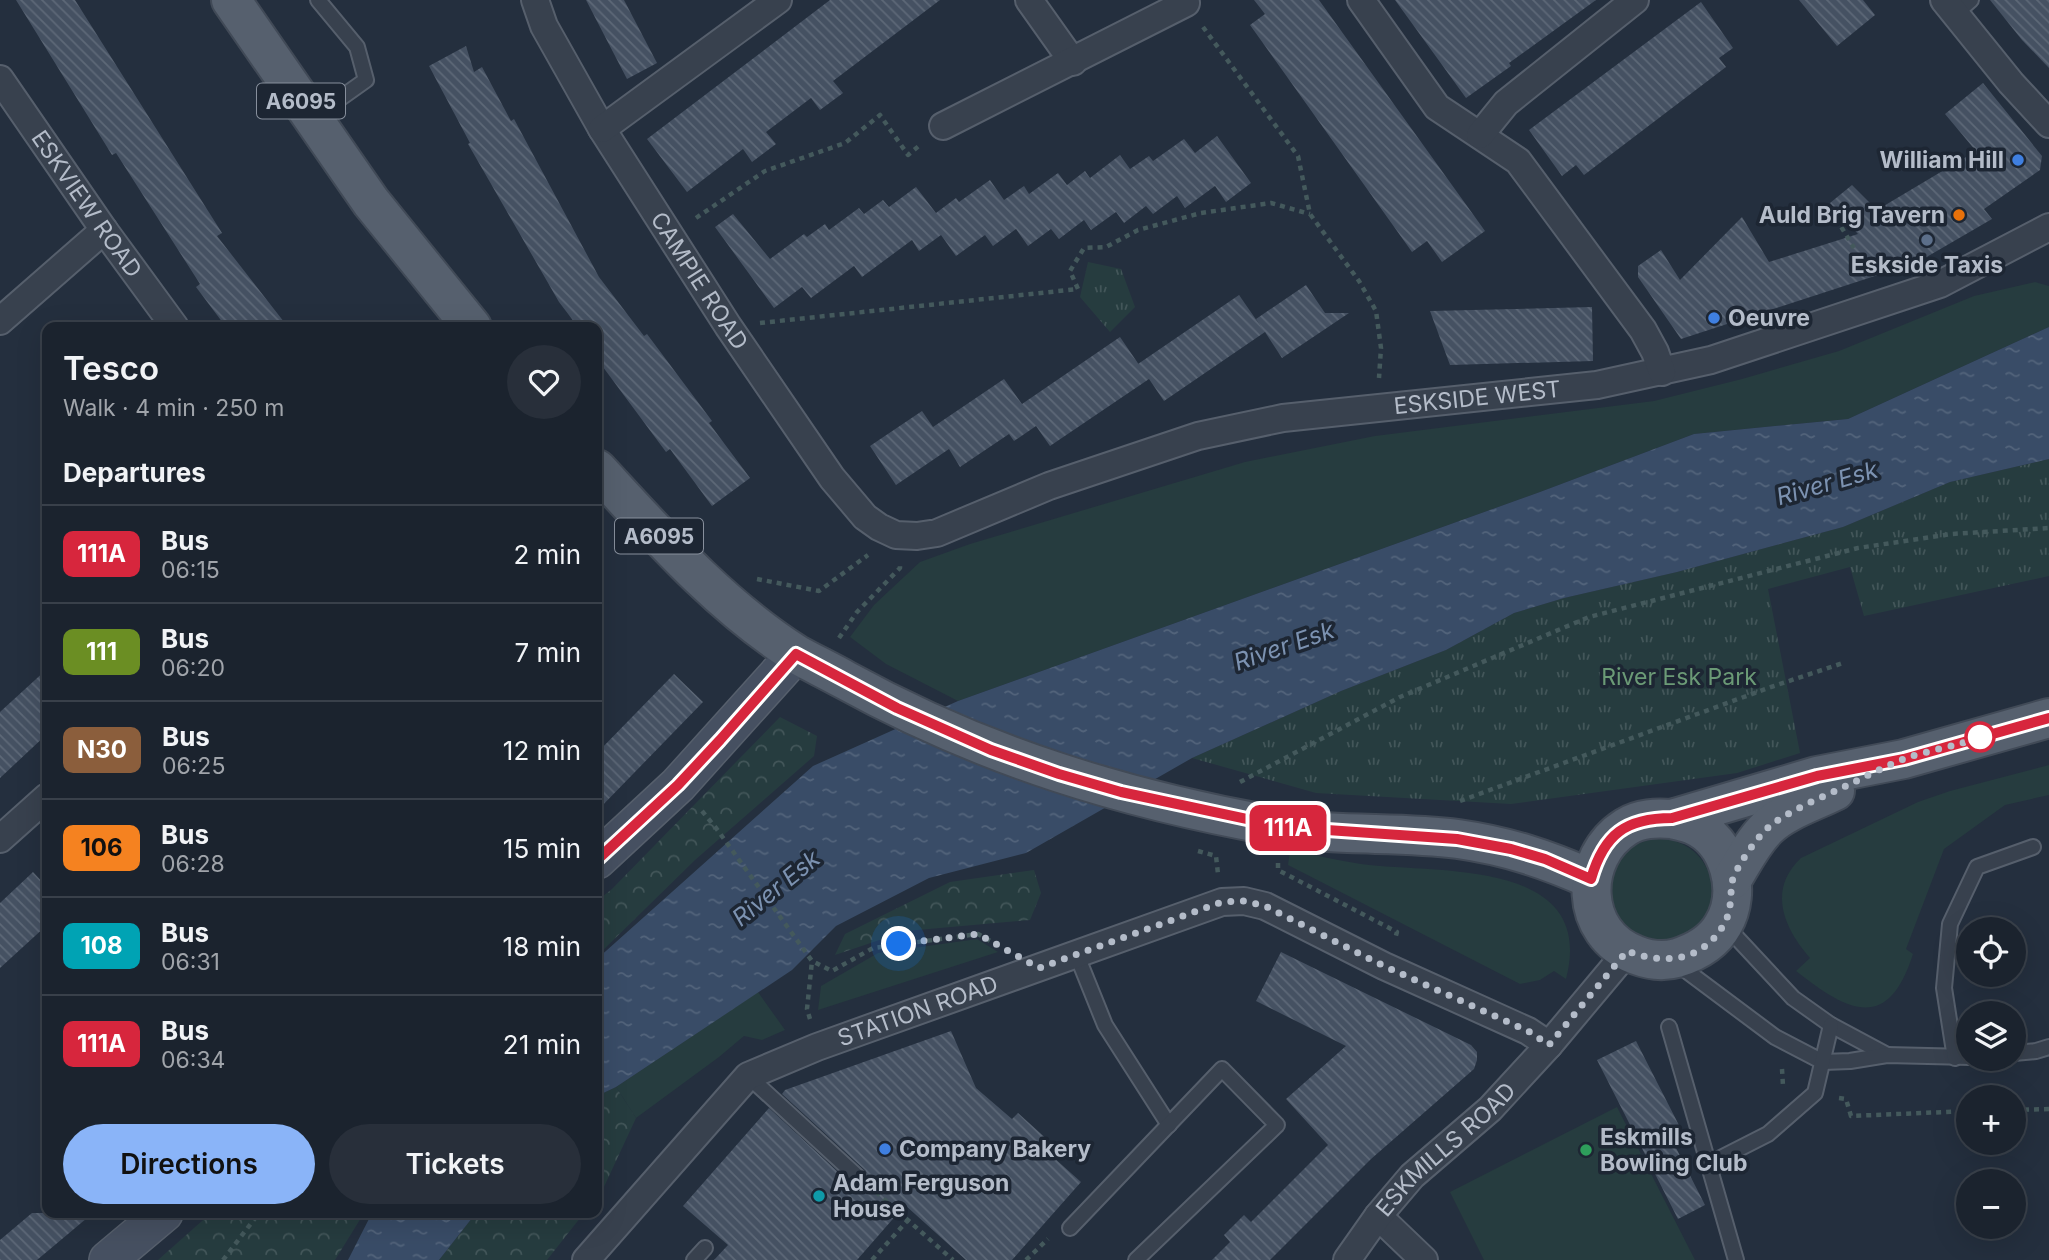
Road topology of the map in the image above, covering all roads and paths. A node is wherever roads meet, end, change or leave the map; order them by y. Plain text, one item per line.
1 (231, 0) edge
2 (317, 0) edge
3 (535, 0) edge
4 (778, 0) edge
5 (1029, 0) edge
6 (1361, 0) edge
7 (1635, 0) edge
8 (1186, 3) joint
9 (1957, 5) edge
10 (1073, 62) junction
11 (0, 79) edge
12 (312, 118) junction
13 (2049, 124) edge
14 (943, 127) joint
15 (602, 129) junction
16 (1480, 135) junction
17 (1831, 210) dead end
18 (1310, 214) junction
19 (2049, 227) edge
20 (104, 230) junction
21 (669, 236) junction
22 (1854, 248) dead end
23 (0, 321) edge
24 (171, 322) edge
25 (468, 322) edge
26 (728, 326) junction
27 (1662, 372) junction
28 (1377, 410) junction
29 (602, 474) edge
30 (2049, 528) edge
31 (896, 535) junction
32 (725, 600) junction
33 (847, 648) dead end
34 (796, 654) junction
35 (1843, 663) dead end
36 (2049, 718) edge
37 (1904, 759) junction
38 (42, 801) edge
39 (1451, 804) dead end
40 (1195, 810) junction
41 (1672, 818) junction
42 (1284, 827) junction
43 (716, 828) dead end
44 (0, 839) edge
45 (2033, 847) dead end
46 (602, 855) edge
47 (1591, 879) junction
48 (1732, 880) junction
49 (1724, 924) junction
50 (1627, 951) junction
51 (1076, 953) junction
52 (1671, 960) junction
53 (812, 961) junction
54 (1384, 966) junction
55 (1039, 968) junction
56 (1831, 1025) junction
57 (1669, 1027) dead end
58 (1956, 1035) edge
59 (1549, 1045) junction
60 (817, 1047) junction
61 (2049, 1047) edge
62 (2026, 1052) edge
63 (1887, 1055) junction
64 (1956, 1058) edge
65 (1823, 1062) junction
66 (748, 1076) junction
67 (2049, 1109) edge
68 (2026, 1110) edge
69 (1169, 1125) junction
70 (1709, 1164) junction
71 (859, 1178) joint
72 (1378, 1216) junction
73 (158, 1218) edge
74 (255, 1218) edge
75 (908, 1220) junction
76 (1070, 1228) dead end
77 (705, 1248) dead end
78 (108, 1260) edge
79 (223, 1260) edge
80 (586, 1260) edge
81 (694, 1260) edge
82 (873, 1260) edge
83 (953, 1260) edge
84 (1136, 1260) edge
85 (1347, 1260) edge
86 (1424, 1260) edge
87 (1736, 1260) edge

1 - 12 main road, A6095
2 - 12 lane
3 - 15 street, CAMPIE ROAD
4 - 15 street
5 - 10 street
6 - 16 street
7 - 16 street
8 - 10 street
8 - 18 path
9 - 13 street
10 - 14 street
11 - 20 street, ESKVIEW ROAD
12 - 25 main road, A6095
14 - 21 path
15 - 21 street, CAMPIE ROAD
16 - 27 street
17 - 22 path
18 - 26 path
18 - 28 path
19 - 27 street, ESKSIDE WEST
20 - 23 street
20 - 24 street, ESKVIEW ROAD
21 - 26 street, CAMPIE ROAD
26 - 31 street, CAMPIE ROAD
27 - 28 street, ESKSIDE WEST
28 - 31 street, ESKSIDE WEST
29 - 32 main road, A6095
30 - 40 path
31 - 32 path
31 - 33 path
32 - 34 main road, A6095
34 - 40 main road, A6095
34 - 46 main road
35 - 39 path
36 - 37 main road
37 - 41 main road
37 - 48 main road
38 - 44 street
40 - 42 main road, A6095
41 - 47 main road
41 - 48 main road
42 - 47 main road, A6095
42 - 54 path
43 - 53 path
45 - 58 lane
47 - 50 main road
48 - 49 main road
49 - 52 main road
49 - 56 lane
50 - 52 main road
50 - 59 street
51 - 54 street, STATION ROAD
51 - 55 street, STATION ROAD
51 - 69 lane
52 - 65 lane
53 - 55 path
53 - 60 path
54 - 59 street, STATION ROAD
55 - 60 street, STATION ROAD
56 - 63 lane
56 - 65 lane
57 - 70 lane
59 - 72 street, ESKMILLS ROAD
60 - 66 street, STATION ROAD
61 - 62 lane
63 - 64 lane
63 - 65 lane
65 - 70 lane
66 - 71 lane
66 - 80 street, STATION ROAD
67 - 68 path
69 - 76 lane
69 - 84 lane
70 - 87 lane
71 - 75 path
72 - 85 street, ESKMILLS ROAD
72 - 86 street
73 - 78 main road
74 - 79 path
75 - 82 path
75 - 83 path
77 - 81 lane

